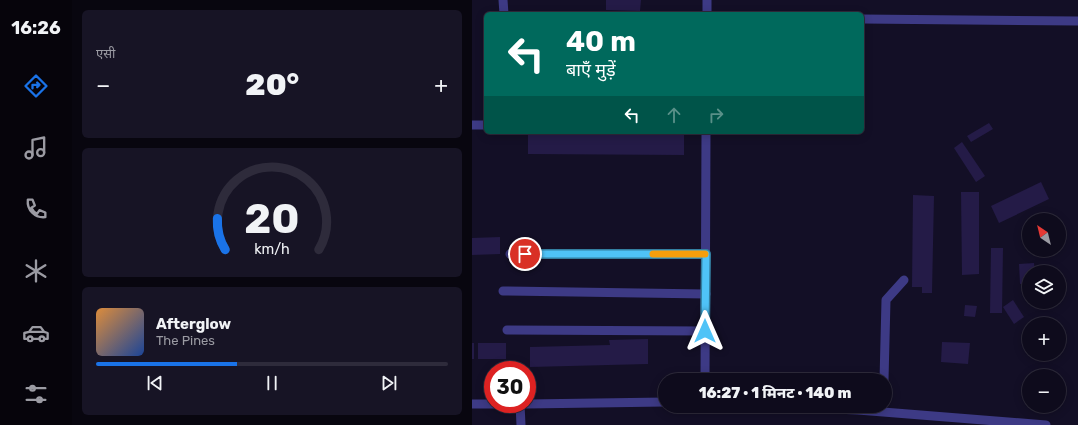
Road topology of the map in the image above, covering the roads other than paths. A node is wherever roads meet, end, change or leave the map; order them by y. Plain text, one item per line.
1 (503, 0) edge
2 (707, 0) edge
3 (504, 12) edge
4 (707, 12) edge
5 (864, 19) edge
6 (1078, 21) edge
7 (472, 125) edge
8 (484, 125) edge
9 (706, 134) edge
10 (510, 254) dead end
11 (706, 254) junction
12 (904, 280) dead end
13 (503, 291) dead end
14 (706, 294) junction
15 (507, 330) dead end
16 (705, 331) junction
17 (705, 373) edge
18 (884, 373) edge
19 (658, 402) edge
20 (472, 404) edge
21 (484, 404) edge
22 (536, 404) edge
23 (892, 410) edge
24 (520, 413) edge
25 (521, 425) edge
26 (1046, 425) edge

1 - 3 street
2 - 4 street
5 - 6 street
7 - 8 street
9 - 11 street
10 - 11 street
11 - 14 street
12 - 18 street
13 - 14 street
14 - 16 street
15 - 16 street
16 - 17 street
19 - 22 street
20 - 21 street
23 - 26 street
24 - 25 street

